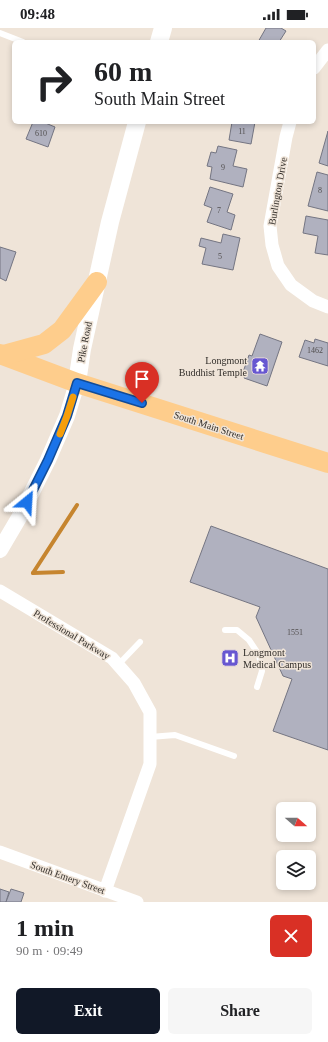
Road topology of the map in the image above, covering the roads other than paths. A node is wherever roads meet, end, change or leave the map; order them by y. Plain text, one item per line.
1 (163, 28) edge
2 (0, 32) edge
3 (18, 40) edge
4 (160, 40) edge
5 (328, 50) edge
6 (316, 65) edge
7 (136, 124) edge
8 (290, 124) edge
9 (97, 282) junction
10 (328, 307) edge
11 (2, 354) edge
12 (77, 383) junction
13 (328, 463) edge
14 (0, 550) edge
15 (0, 591) edge
16 (225, 630) dead end
17 (140, 642) dead end
18 (118, 665) junction
19 (257, 687) dead end
20 (150, 737) junction
21 (234, 756) dead end
22 (0, 852) edge
23 (105, 890) junction
24 (137, 902) edge

1 - 4 main road
2 - 3 lane
5 - 6 street
7 - 9 main road, Pike Road
8 - 10 street, Burlington Drive
9 - 11 main road
9 - 12 main road, Pike Road
11 - 12 main road, South Main Street
12 - 13 main road, South Main Street
12 - 14 street, Pike Road
15 - 18 street, Professional Parkway
16 - 19 lane
17 - 18 lane
18 - 20 street, Professional Parkway
20 - 21 lane
20 - 23 street, Professional Parkway
22 - 23 street, South Emery Street
23 - 24 street, South Emery Street

